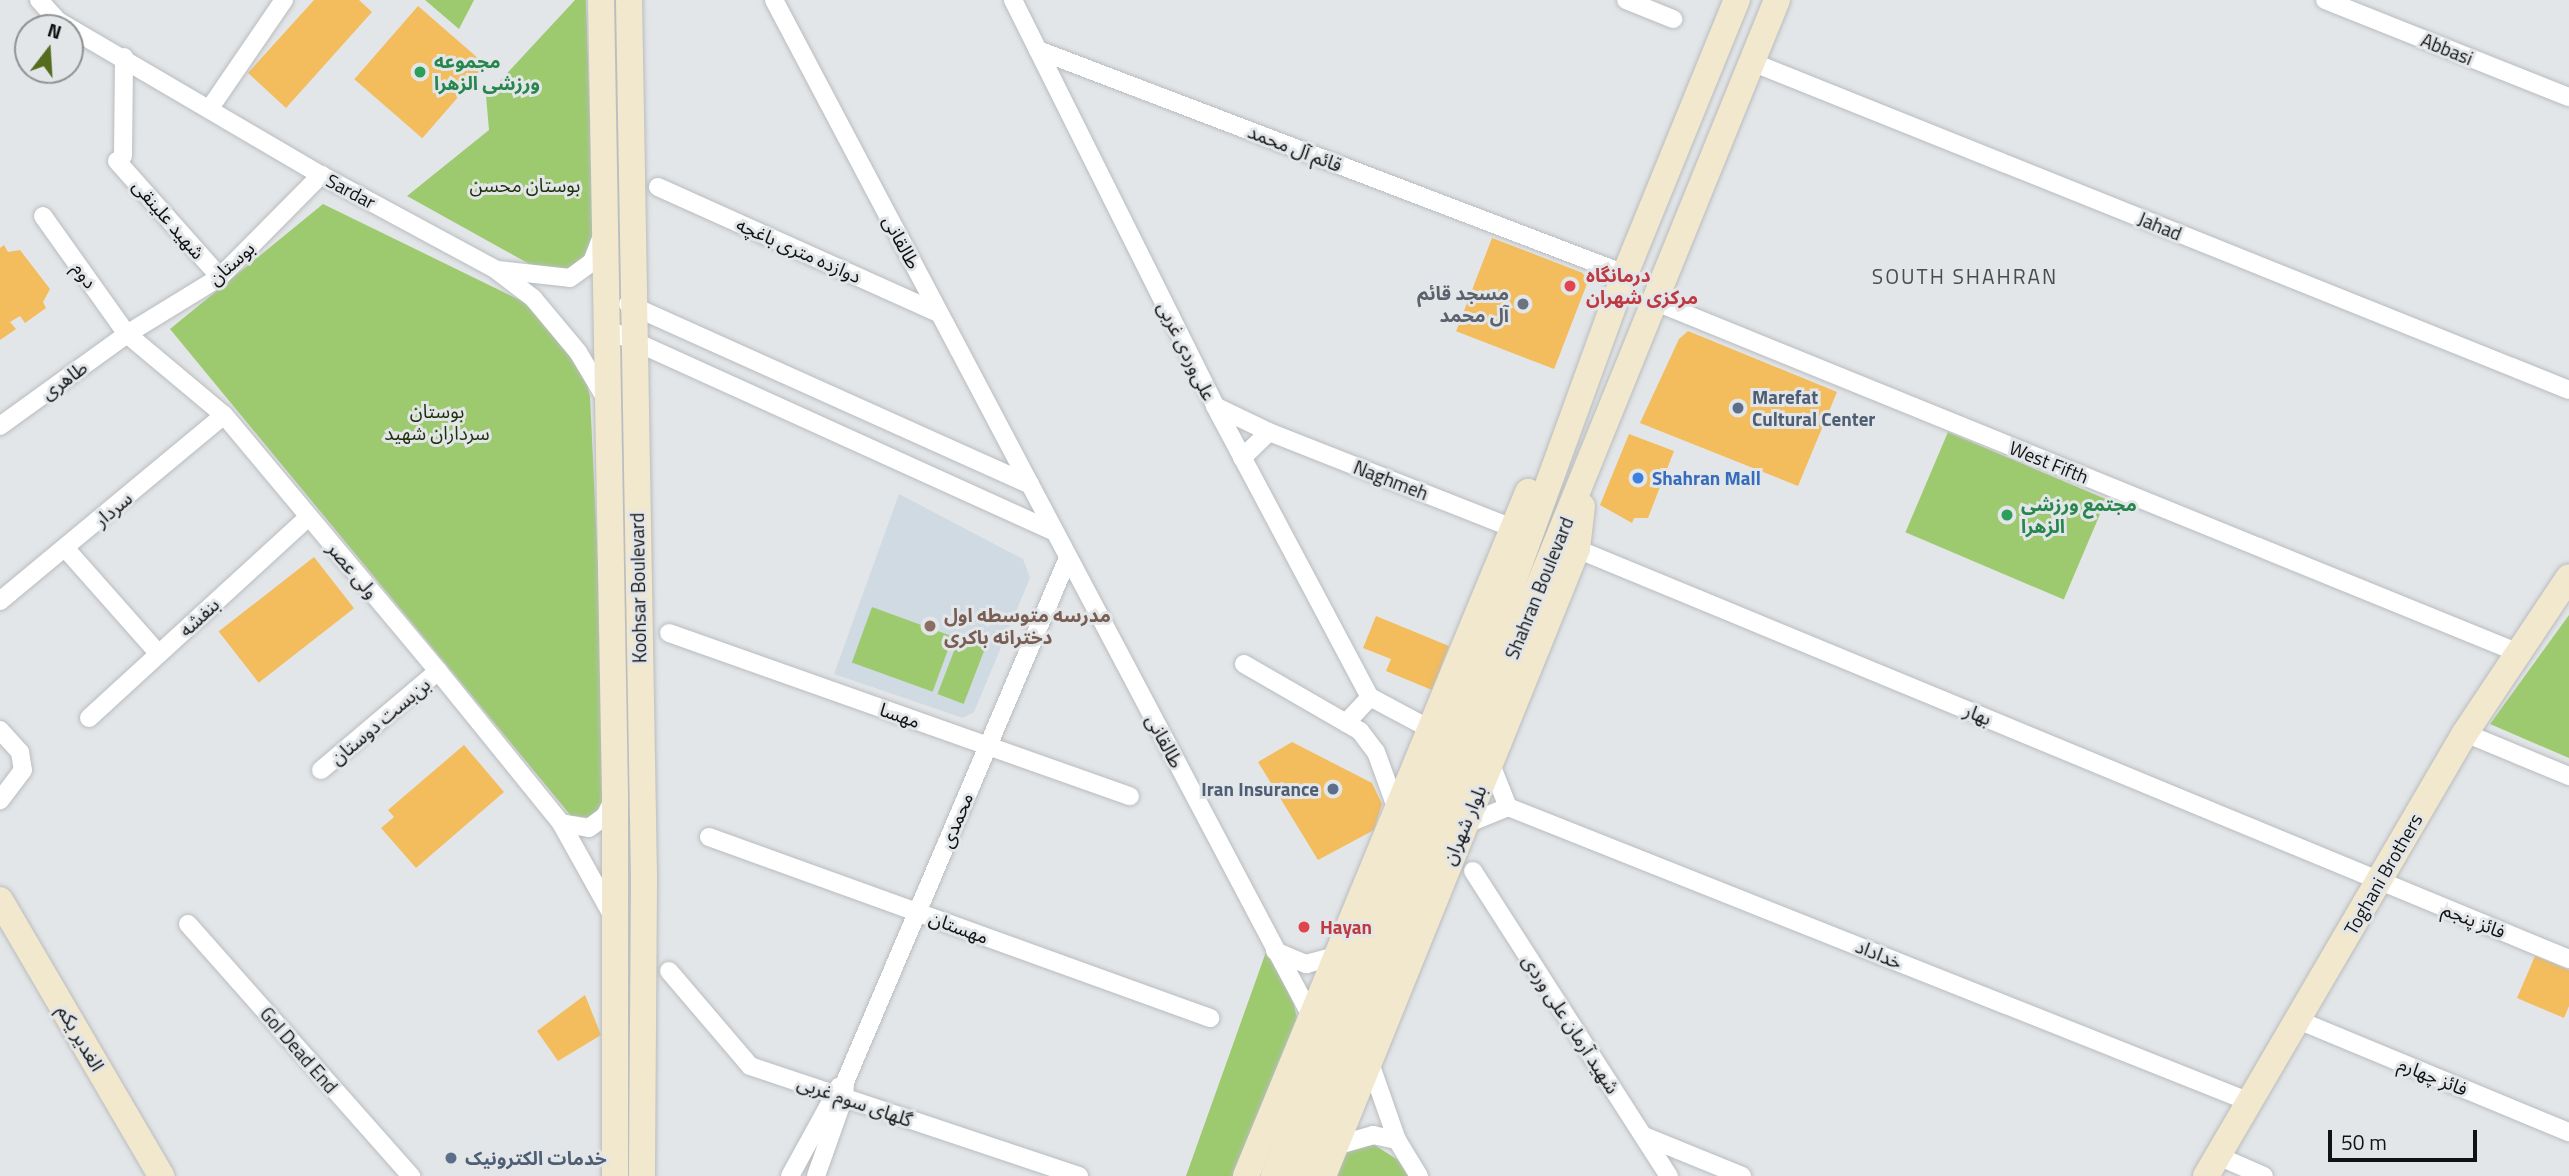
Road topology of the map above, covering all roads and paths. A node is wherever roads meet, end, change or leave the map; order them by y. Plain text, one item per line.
1 (39, 0) edge
2 (284, 0) edge
3 (601, 0) edge
4 (629, 0) edge
5 (774, 0) edge
6 (1013, 0) edge
7 (1626, 0) edge
8 (1737, 0) edge
9 (1777, 0) edge
10 (2325, 0) edge
11 (1673, 19) dead end
12 (1038, 50) junction
13 (124, 57) junction
14 (1752, 62) junction
15 (2569, 97) edge
16 (210, 108) junction
17 (321, 175) junction
18 (658, 187) dead end
19 (43, 216) dead end
20 (603, 233) junction
21 (495, 269) junction
22 (1625, 274) junction
23 (220, 277) junction
24 (604, 291) junction
25 (1656, 302) junction
26 (632, 306) junction
27 (939, 313) junction
28 (605, 328) junction
29 (127, 334) junction
30 (633, 341) junction
31 (2569, 390) edge
32 (606, 400) junction
33 (1215, 406) junction
34 (224, 415) junction
35 (0, 426) edge
36 (1269, 432) junction
37 (1559, 456) junction
38 (1242, 458) junction
39 (1587, 470) junction
40 (1030, 485) junction
41 (308, 517) junction
42 (1513, 528) junction
43 (1054, 532) junction
44 (66, 548) junction
45 (1577, 549) junction
46 (1068, 558) junction
47 (2569, 578) edge
48 (0, 601) edge
49 (670, 633) dead end
50 (2519, 653) junction
51 (159, 654) junction
52 (1244, 664) dead end
53 (439, 671) junction
54 (1370, 697) junction
55 (89, 718) dead end
56 (1346, 723) junction
57 (1428, 728) junction
58 (0, 730) edge
59 (2465, 733) junction
60 (988, 746) junction
61 (1490, 762) junction
62 (321, 771) dead end
63 (2569, 776) edge
64 (615, 795) junction
65 (1130, 796) dead end
66 (0, 800) edge
67 (1396, 807) junction
68 (1502, 809) junction
69 (561, 823) junction
70 (1464, 825) junction
71 (709, 837) dead end
72 (1473, 872) dead end
73 (2378, 881) junction
74 (0, 900) edge
75 (917, 912) junction
76 (188, 923) dead end
77 (616, 926) junction
78 (1275, 951) junction
79 (1333, 957) junction
80 (2569, 959) edge
81 (669, 971) dead end
82 (1310, 1014) junction
83 (1210, 1018) dead end
84 (2298, 1020) junction
85 (1370, 1063) junction
86 (840, 1091) junction
87 (2250, 1102) junction
88 (2569, 1132) edge
89 (1644, 1136) junction
90 (1397, 1140) junction
91 (1335, 1146) junction
92 (2212, 1166) edge
93 (161, 1176) edge
94 (411, 1176) edge
95 (615, 1176) edge
96 (642, 1176) edge
97 (790, 1176) edge
98 (817, 1176) edge
99 (1079, 1176) edge
100 (1246, 1176) edge
101 (1274, 1176) edge
102 (1299, 1176) edge
103 (1323, 1176) edge
104 (1419, 1176) edge
105 (1669, 1176) edge
106 (1742, 1176) edge
107 (2264, 1176) edge

1 - 13 street, Sardar
2 - 16 street
3 - 20 main road, Koohsar Boulevard
4 - 26 main road, Koohsar Boulevard
5 - 27 street, طالقانی
6 - 12 street, علی‌وردی غربی
7 - 11 street
8 - 22 main road, Shahran Boulevard
9 - 14 main road, Shahran Boulevard
10 - 15 street, Abbasi
12 - 22 street, قائم آل محمد
12 - 33 street, علی‌وردی غربی
13 - 16 street, Sardar
13 - 23 street, شهید علینقی
14 - 25 main road, Shahran Boulevard
14 - 31 street, Jahad
16 - 17 street, Sardar
17 - 21 street, Sardar
17 - 23 street, بوستان
18 - 27 street, دوازده متری باغچه
19 - 29 street, دوم
20 - 21 street, Sardar
20 - 24 main road, Koohsar Boulevard
21 - 32 street, Sardar
22 - 37 main road, Shahran Boulevard
23 - 29 street, بوستان
24 - 26 street
24 - 28 main road, Koohsar Boulevard
25 - 39 main road, Shahran Boulevard
25 - 50 street, West Fifth
26 - 30 main road, Koohsar Boulevard
26 - 40 street
27 - 40 street, طالقانی
28 - 30 street
28 - 32 main road, Koohsar Boulevard
29 - 34 street, ولی عصر
29 - 35 street, طاهری
30 - 43 street
30 - 96 main road, Koohsar Boulevard
32 - 64 main road, Koohsar Boulevard
33 - 36 street, Naghmeh
33 - 38 street, علی‌وردی غربی
34 - 41 street, ولی عصر
34 - 44 street, سردار
36 - 38 street
36 - 42 street, Naghmeh
37 - 42 main road, Shahran Boulevard
37 - 101 main road, Shahran Boulevard
38 - 54 street, علی‌وردی غربی
39 - 45 main road, بلوار شهران
39 - 102 main road, Shahran Boulevard
40 - 43 street, طالقانی
41 - 51 street, بنفشه
41 - 53 street, ولی عصر
42 - 57 main road, Shahran Boulevard
43 - 46 street, طالقانی
44 - 48 street, سردار
44 - 51 street
45 - 61 main road, بلوار شهران
45 - 73 street, بهار
46 - 60 street, محمدی
46 - 78 street, طالقانی
47 - 50 main road, Toghani Brothers
49 - 60 street, مهسا
50 - 59 main road, Toghani Brothers
51 - 55 street, بنفشه
52 - 56 street
53 - 62 street, بن‌بست دوستان
53 - 69 street, ولی عصر
54 - 56 street
54 - 57 street
56 - 67 street
57 - 67 main road, Shahran Boulevard
58 - 66 street
59 - 63 street
59 - 73 main road, Toghani Brothers
60 - 65 street, مهسا
60 - 75 street, محمدی
61 - 68 street
61 - 70 main road, بلوار شهران
64 - 69 street
64 - 77 main road, Koohsar Boulevard
67 - 79 main road, Shahran Boulevard
68 - 70 street
68 - 87 street, خداداد
69 - 77 street, ولی عصر
70 - 85 main road, بلوار شهران
71 - 75 street, مهستان
72 - 89 street, شهید آرمان علی وردی
73 - 80 street, فائز پنجم
73 - 84 main road, Toghani Brothers
74 - 93 main road, الغدیر یکم
75 - 83 street, مهستان
75 - 86 street, محمدی
76 - 94 street, Gol Dead End
77 - 95 main road, Koohsar Boulevard
78 - 79 street
78 - 82 street, طالقانی
79 - 82 main road, Shahran Boulevard
81 - 86 street, گلهای سوم غربی
82 - 100 main road, Shahran Boulevard
84 - 87 main road, Toghani Brothers
84 - 88 street, فائز چهارم
85 - 90 street
85 - 91 main road, بلوار شهران
86 - 97 street
86 - 98 street
86 - 99 street, گلهای سوم غربی
87 - 92 main road, Toghani Brothers
89 - 105 street, شهید آرمان علی وردی
89 - 106 street
90 - 91 street
90 - 104 street
91 - 103 main road, بلوار شهران
92 - 107 street

